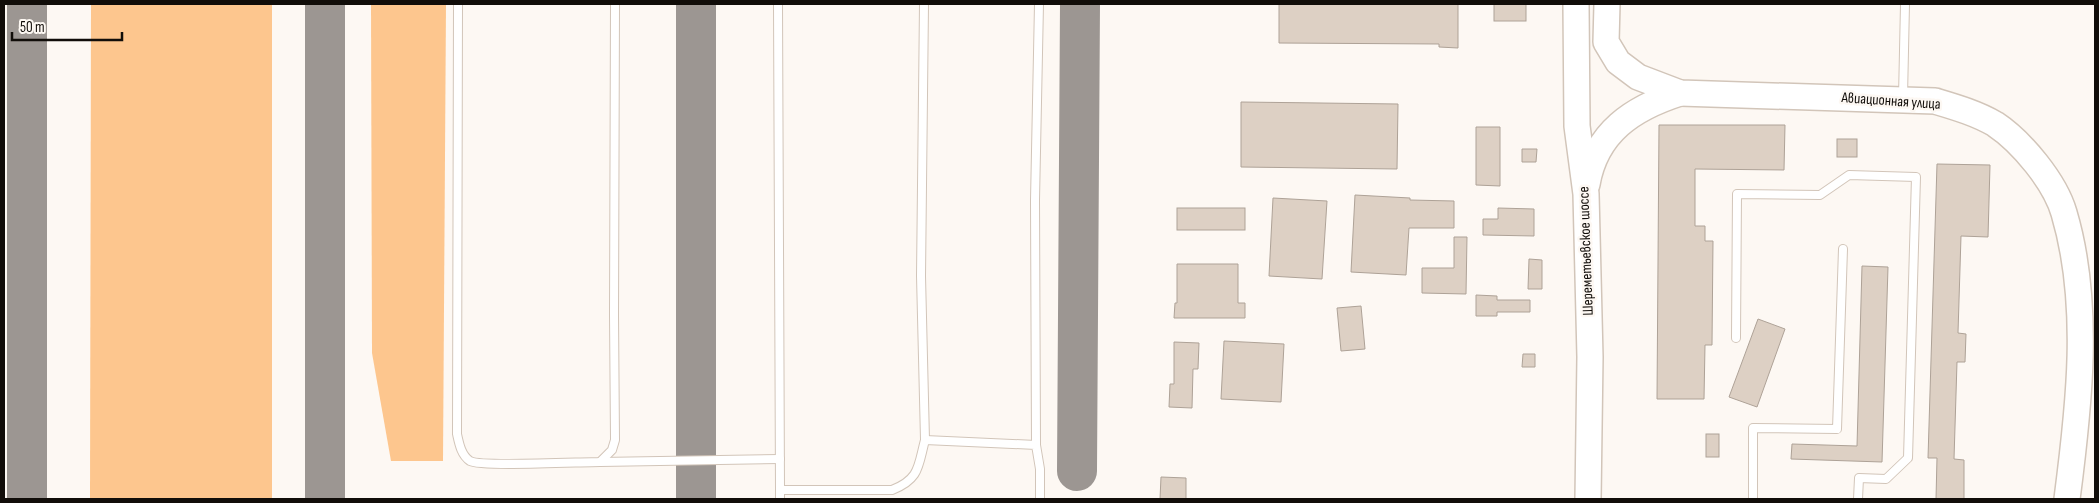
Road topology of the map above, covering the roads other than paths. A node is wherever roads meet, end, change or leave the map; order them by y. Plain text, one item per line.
1 (458, 4) edge
2 (615, 4) edge
3 (778, 4) edge
4 (924, 4) edge
5 (1039, 4) edge
6 (1576, 4) edge
7 (1607, 4) edge
8 (1906, 4) edge
9 (1680, 93) junction
10 (1903, 98) junction
11 (1586, 194) junction
12 (1843, 249) dead end
13 (1736, 338) dead end
14 (925, 440) junction
15 (1036, 445) junction
16 (780, 459) junction
17 (600, 462) junction
18 (780, 490) junction
19 (780, 499) edge
20 (1040, 499) edge
21 (1588, 499) edge
22 (1753, 499) edge
23 (1858, 499) edge
24 (2067, 499) edge

1 - 17 lane
2 - 17 lane
3 - 16 lane
4 - 14 lane
5 - 15 lane
6 - 11 main road, Шереметьевское шоссе
7 - 9 main road, Авиационная улица
8 - 10 lane
9 - 10 main road, Авиационная улица
9 - 11 main road, Авиационная улица
10 - 24 main road, Авиационная улица
11 - 21 main road, Шереметьевское шоссе
12 - 22 lane
13 - 23 lane
14 - 15 lane
14 - 18 lane
15 - 20 lane
16 - 17 lane
16 - 18 lane
18 - 19 lane

